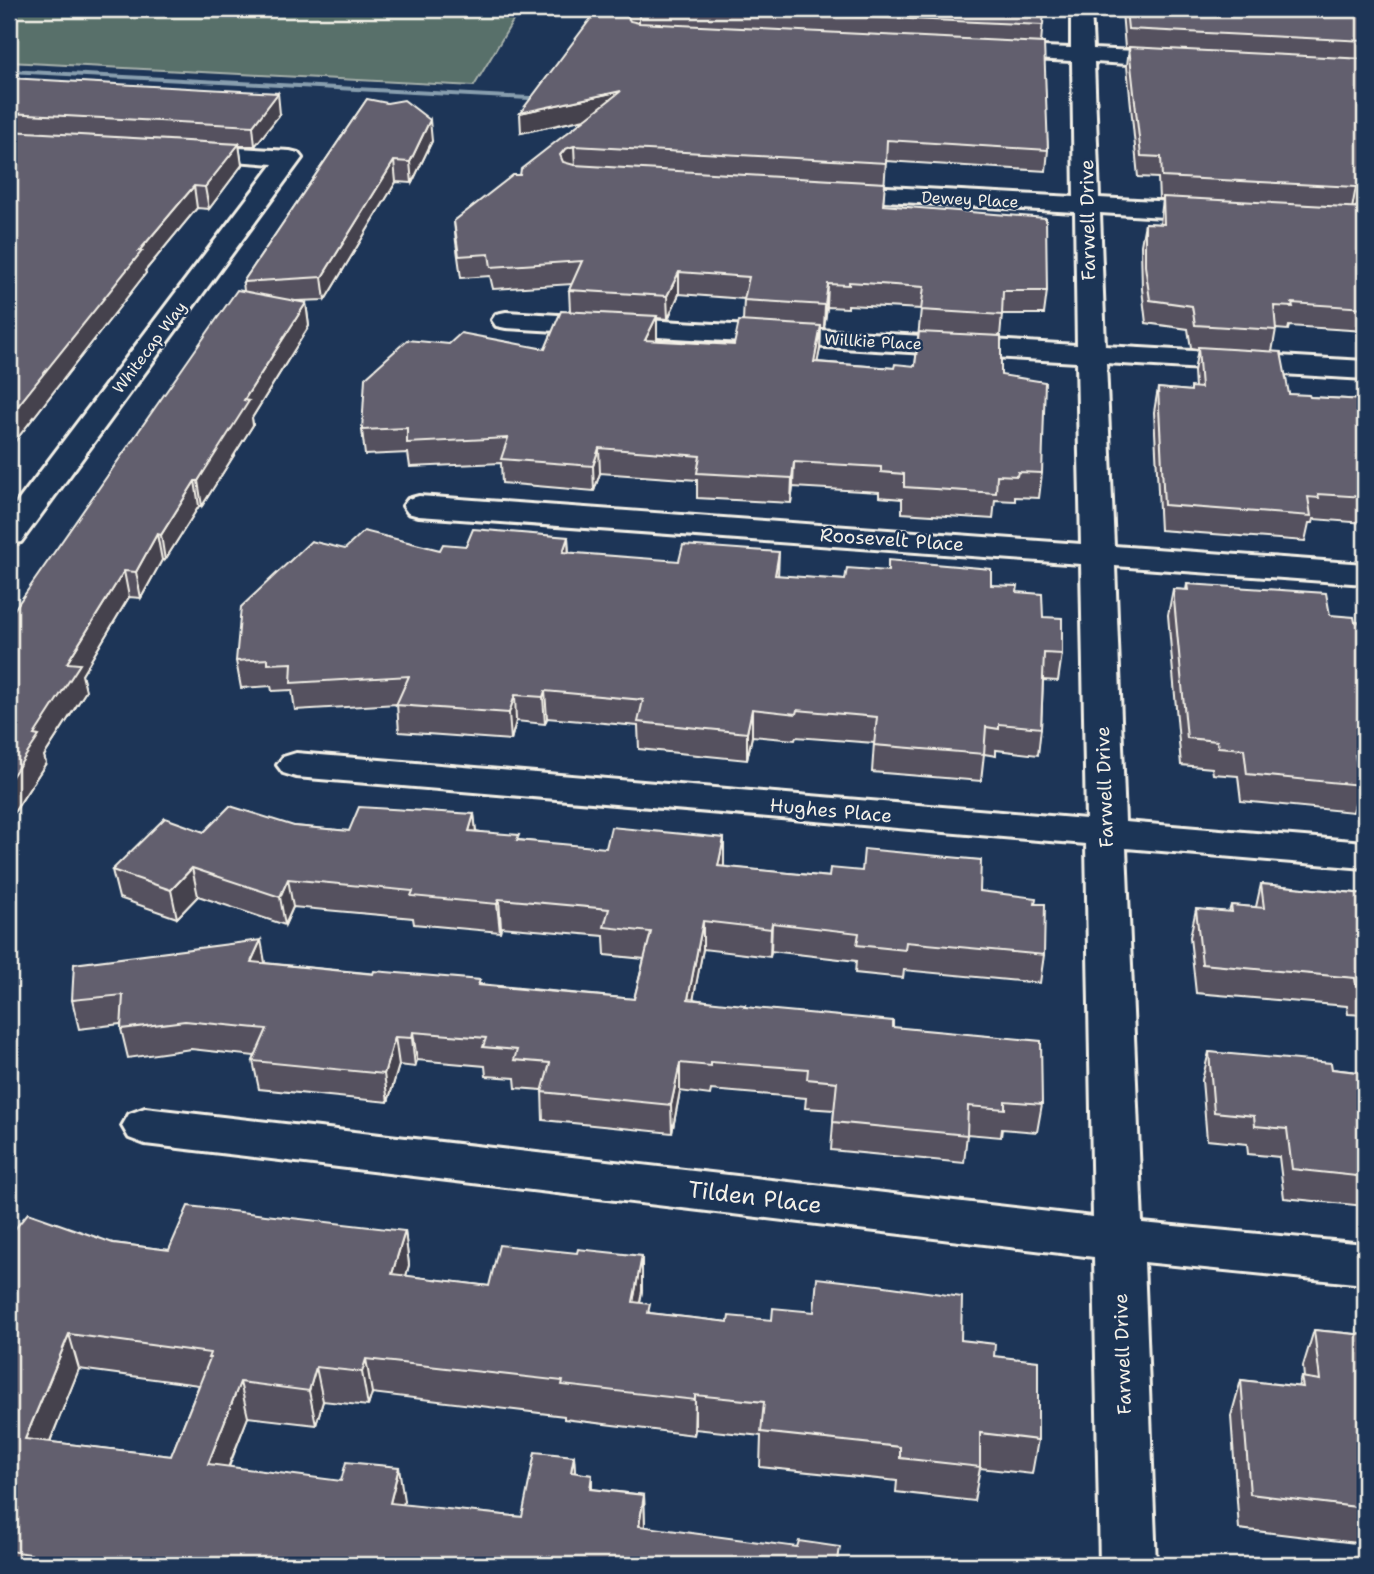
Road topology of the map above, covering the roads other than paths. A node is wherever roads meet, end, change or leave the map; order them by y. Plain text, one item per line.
1 (1081, 9) edge
2 (971, 50) edge
3 (1082, 56) junction
4 (1203, 61) edge
5 (170, 151) edge
6 (810, 190) edge
7 (1087, 205) junction
8 (1240, 213) edge
9 (506, 320) dead end
10 (1090, 353) junction
11 (1365, 370) edge
12 (419, 506) dead end
13 (9, 535) edge
14 (1096, 553) junction
15 (1365, 573) edge
16 (296, 765) dead end
17 (1105, 833) junction
18 (1365, 855) edge
19 (145, 1126) dead end
20 (1119, 1240) junction
21 (1365, 1264) edge
22 (1128, 1565) edge

1 - 3 street, Farwell Drive
2 - 3 street
3 - 4 street
3 - 7 street, Farwell Drive
5 - 13 street, Whitecap Way
6 - 7 street, Dewey Place
7 - 8 street, Dewey Place
7 - 10 street, Farwell Drive
9 - 10 street, Willkie Place
10 - 11 street, Willkie Place
10 - 14 street, Farwell Drive
12 - 14 street, Roosevelt Place
14 - 15 street, Roosevelt Place
14 - 17 street, Farwell Drive
16 - 17 street, Hughes Place
17 - 18 street, Hughes Place
17 - 20 street, Farwell Drive
19 - 20 street, Tilden Place
20 - 21 street, Tilden Place
20 - 22 street, Farwell Drive

